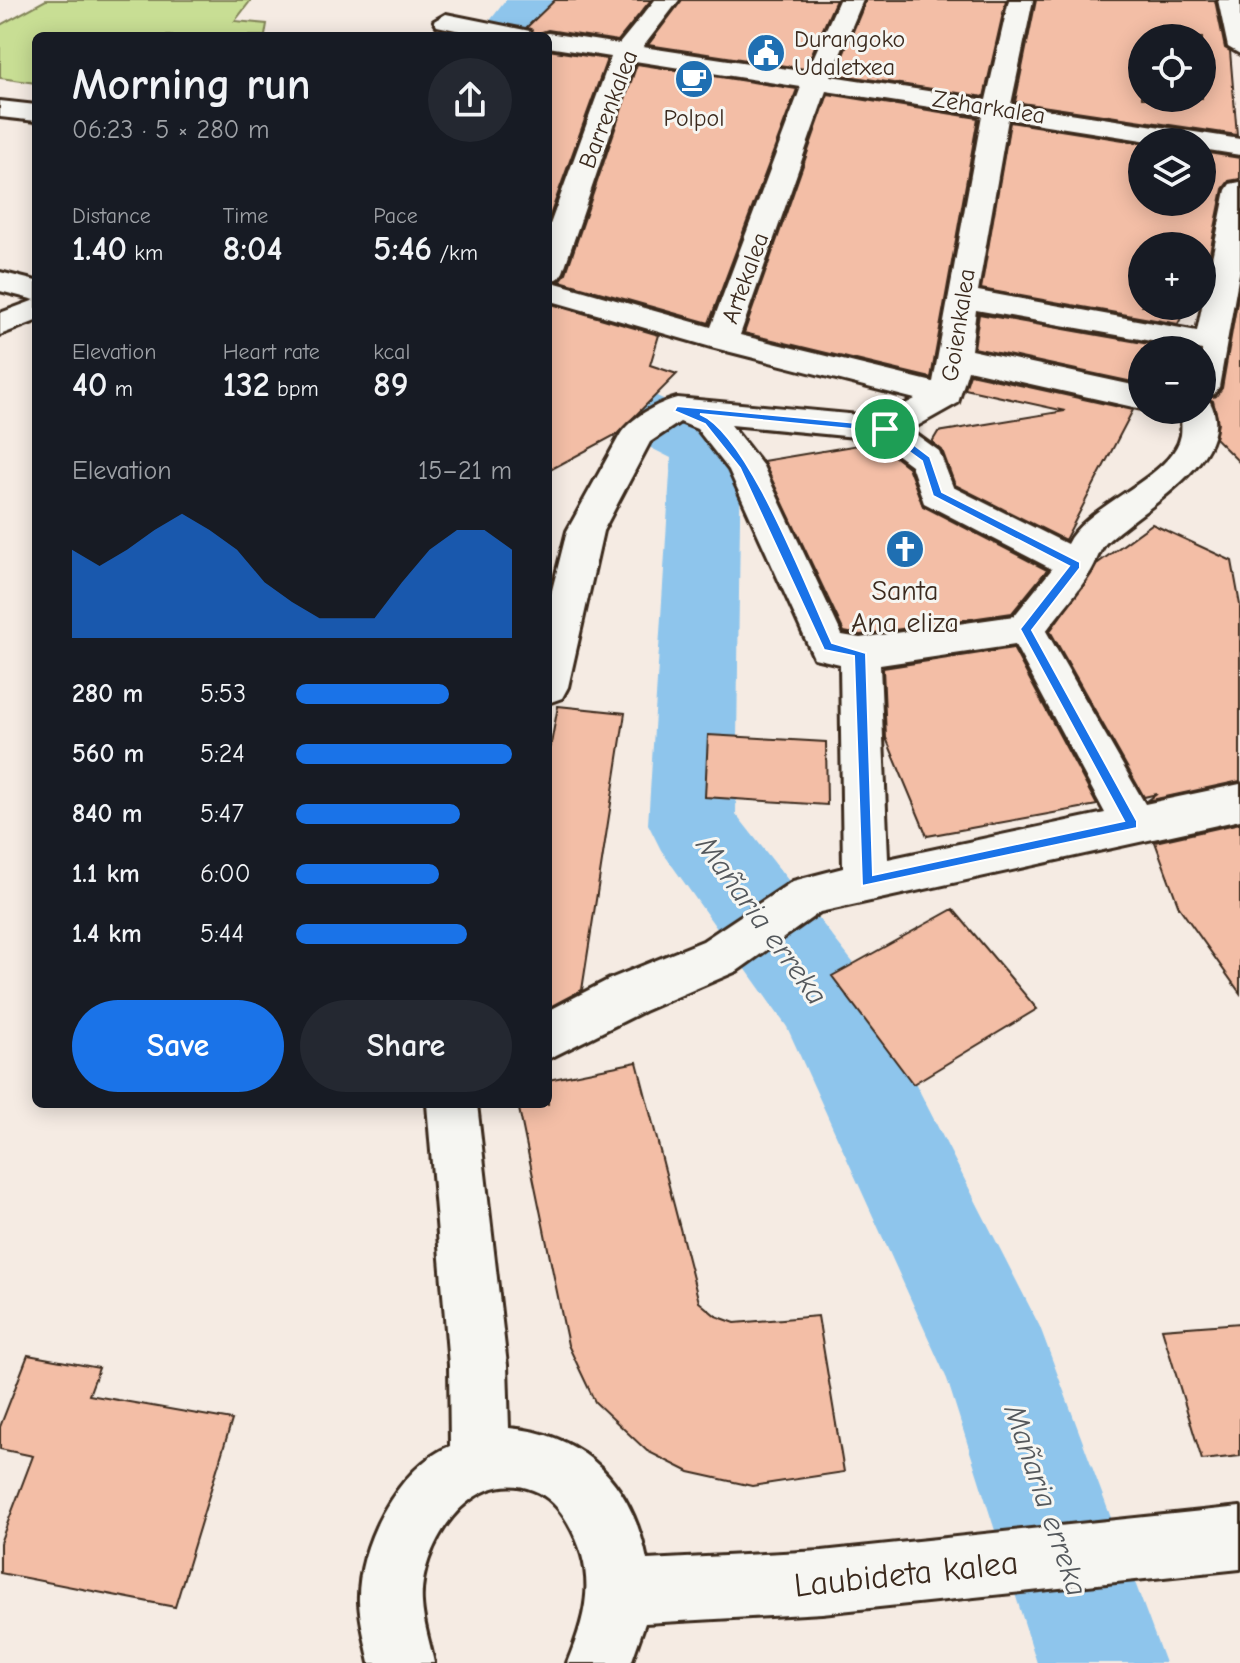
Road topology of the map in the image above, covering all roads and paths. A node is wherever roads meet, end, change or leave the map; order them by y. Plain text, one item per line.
1 (462, 0) edge
2 (667, 0) edge
3 (851, 0) edge
4 (1021, 0) edge
5 (1230, 0) edge
6 (440, 28) edge
7 (500, 32) edge
8 (552, 41) edge
9 (1240, 47) edge
10 (625, 53) junction
11 (816, 82) junction
12 (996, 108) junction
13 (0, 109) edge
14 (32, 113) edge
15 (1240, 147) edge
16 (1240, 190) edge
17 (552, 261) edge
18 (0, 281) edge
19 (32, 290) edge
20 (552, 291) edge
21 (963, 298) junction
22 (32, 311) edge
23 (0, 325) edge
24 (1172, 336) edge
25 (1211, 336) edge
26 (722, 340) junction
27 (956, 357) junction
28 (1128, 395) edge
29 (946, 396) junction
30 (677, 409) junction
31 (1197, 424) edge
32 (885, 429) junction
33 (1076, 565) junction
34 (1026, 629) junction
35 (860, 653) junction
36 (552, 670) edge
37 (1240, 802) edge
38 (1133, 824) junction
39 (866, 882) junction
40 (552, 1034) edge
41 (452, 1108) edge
42 (480, 1461) junction
43 (1240, 1538) edge
44 (619, 1593) junction
45 (402, 1663) edge
46 (599, 1663) edge

1 - 6 street
2 - 10 street, Barrenkalea
3 - 11 street, Artekalea
4 - 12 street, Goienkalea
5 - 9 street
6 - 7 street
8 - 10 street, Zeharkalea
10 - 11 street, Zeharkalea
10 - 17 street, Barrenkalea
11 - 12 street, Zeharkalea
11 - 26 street, Artekalea
12 - 15 street, Zeharkalea
12 - 21 street, Goienkalea
13 - 14 street
16 - 25 street
18 - 19 street
20 - 26 street
21 - 24 street
21 - 27 street, Goienkalea
22 - 23 street
26 - 29 street, Artekalea
27 - 28 street
27 - 29 street, Goienkalea
29 - 32 street, Goienkalea
30 - 32 street
30 - 35 street
30 - 36 street
31 - 33 street
32 - 33 street
33 - 34 street
34 - 35 street
34 - 38 street
35 - 39 street
37 - 38 street
38 - 39 street
39 - 40 street
41 - 42 street
42 - 44 street
42 - 45 street
43 - 44 street, Laubideta kalea
44 - 46 street

